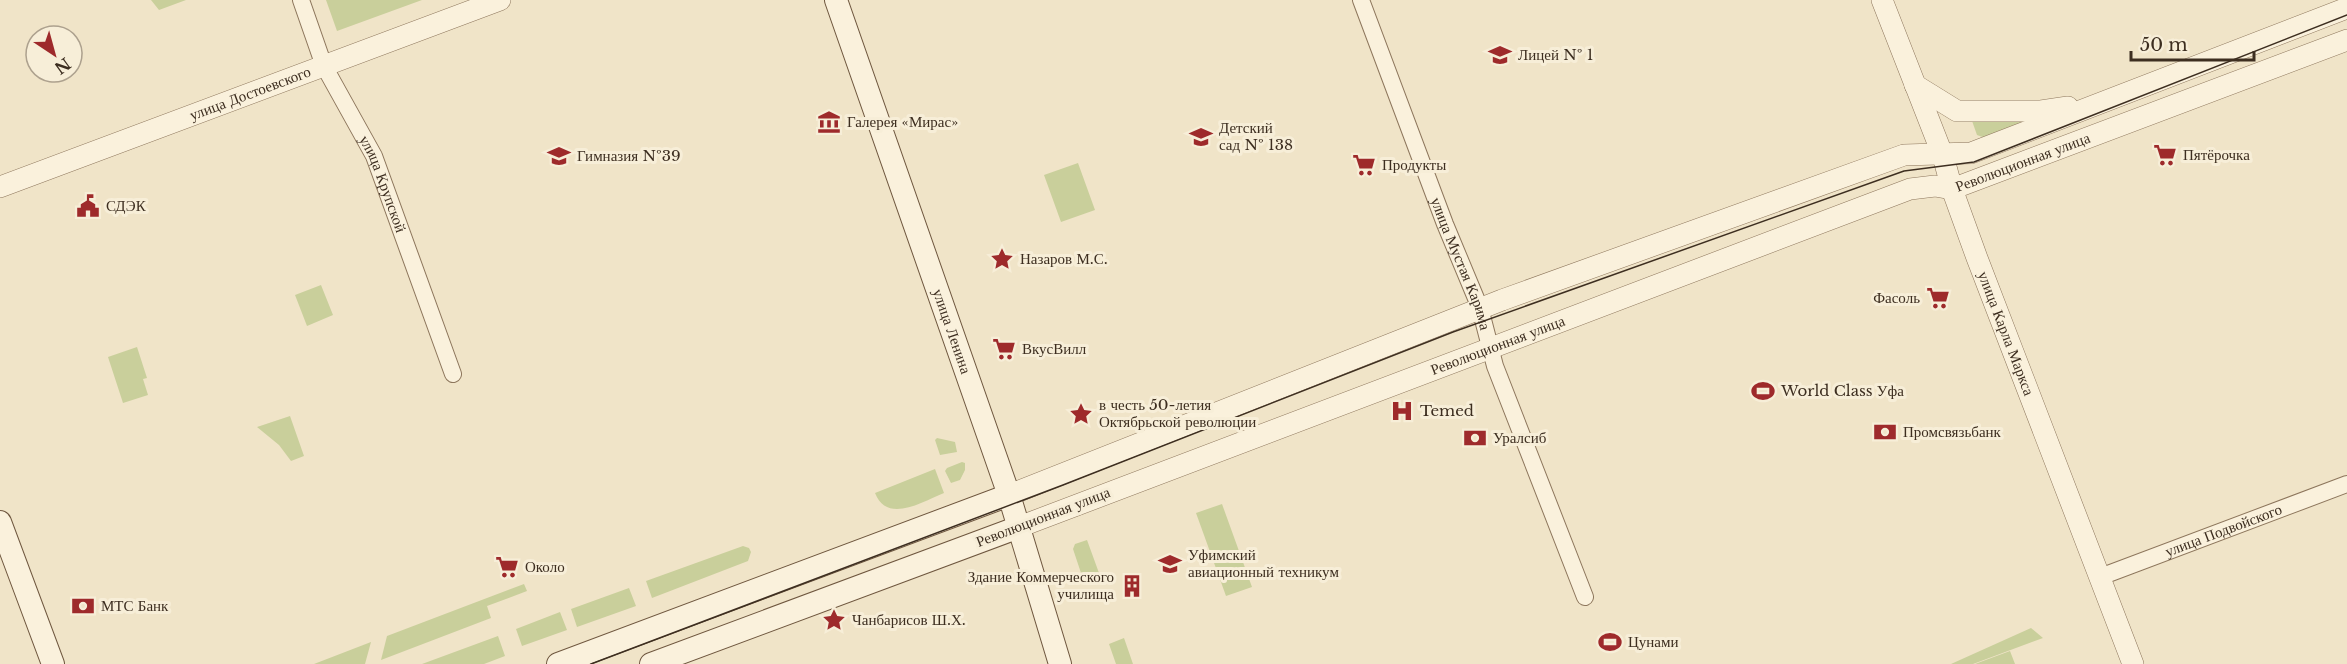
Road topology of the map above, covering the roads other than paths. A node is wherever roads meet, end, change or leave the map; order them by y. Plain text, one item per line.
1 (301, 0) edge
2 (500, 0) edge
3 (836, 0) edge
4 (1360, 0) edge
5 (1882, 0) edge
6 (2347, 8) edge
7 (2347, 40) edge
8 (324, 66) junction
9 (1915, 86) junction
10 (2104, 102) junction
11 (1943, 156) junction
12 (0, 187) edge
13 (1952, 189) junction
14 (1480, 308) junction
15 (1491, 348) junction
16 (453, 374) dead end
17 (2347, 484) edge
18 (1009, 495) junction
19 (0, 522) edge
20 (1019, 527) junction
21 (2100, 577) junction
22 (1585, 597) dead end
23 (53, 664) edge
24 (558, 664) edge
25 (651, 664) edge
26 (1060, 664) edge
27 (2133, 664) edge

1 - 8 street, улица Крупской
2 - 8 street, улица Достоевского
3 - 18 main road, улица Ленина
4 - 14 street, улица Мустая Карима
5 - 9 street, улица Карла Маркса
6 - 10 street, Революционная улица
7 - 13 street, Революционная улица
8 - 12 street, улица Достоевского
8 - 16 street, улица Крупской
9 - 10 street
9 - 11 street, улица Карла Маркса
10 - 11 street, Революционная улица
11 - 13 street, улица Карла Маркса
11 - 14 street, Революционная улица
13 - 15 street, Революционная улица
13 - 21 street, улица Карла Маркса
14 - 15 street, улица Мустая Карима
14 - 18 street, Революционная улица
15 - 20 street, Революционная улица
15 - 22 street, улица Мустая Карима
17 - 21 street, улица Подвойского
18 - 20 main road, улица Ленина
18 - 24 main road
19 - 23 main road
20 - 25 main road, Революционная улица
20 - 26 main road, улица Ленина
21 - 27 street, улица Карла Маркса

